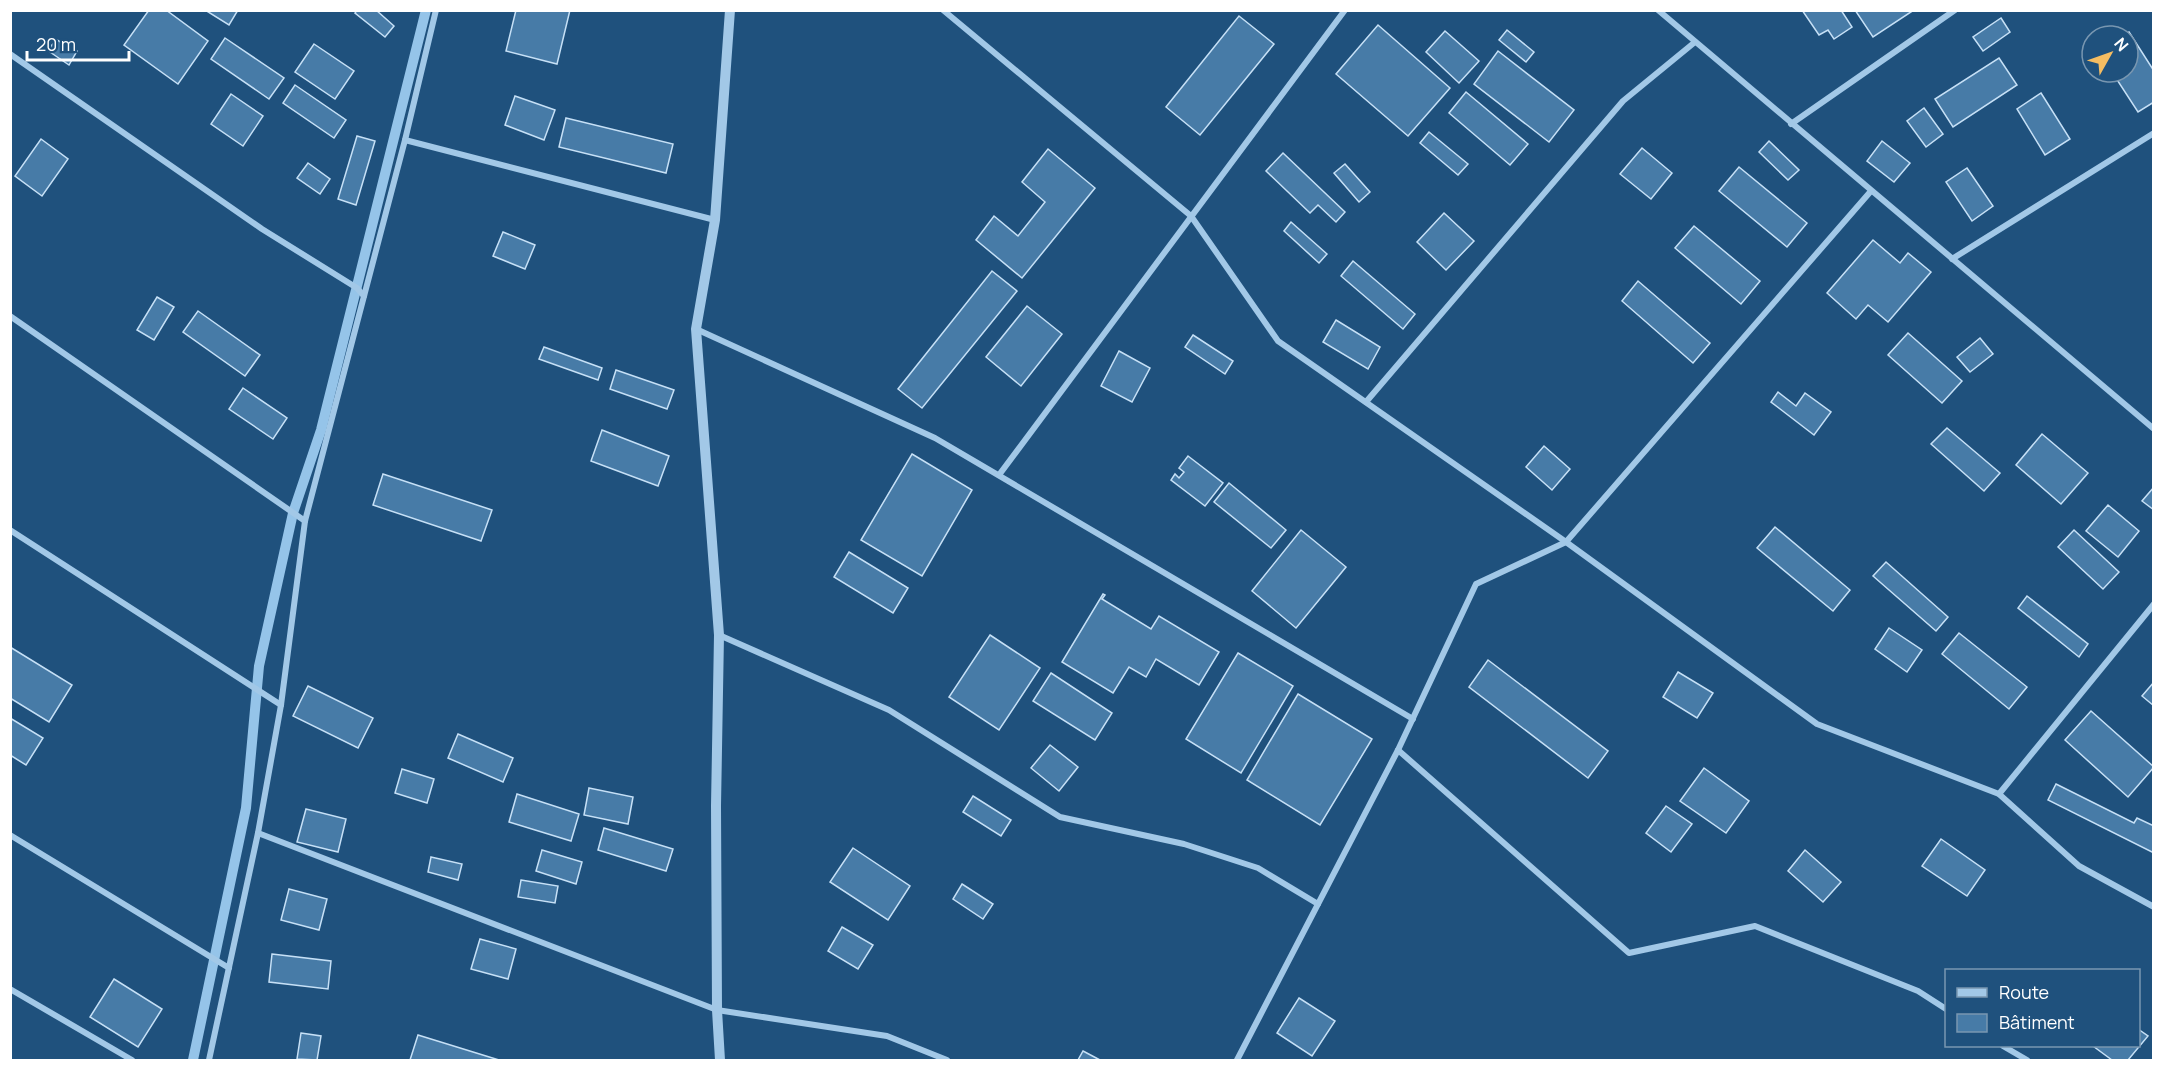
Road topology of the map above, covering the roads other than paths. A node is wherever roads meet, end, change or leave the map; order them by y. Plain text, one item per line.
1 (436, 10) edge
2 (730, 10) edge
3 (943, 10) edge
4 (1345, 10) edge
5 (1658, 10) edge
6 (1955, 10) edge
7 (1695, 42) junction
8 (10, 54) edge
9 (1791, 124) junction
10 (2154, 133) edge
11 (405, 140) junction
12 (1872, 191) junction
13 (1191, 216) junction
14 (715, 220) junction
15 (1952, 259) junction
16 (364, 296) junction
17 (10, 316) edge
18 (696, 329) junction
19 (1366, 402) junction
20 (2154, 429) edge
21 (999, 475) junction
22 (305, 521) junction
23 (10, 530) edge
24 (1566, 542) junction
25 (2154, 604) edge
26 (719, 635) junction
27 (281, 705) junction
28 (1413, 719) junction
29 (1398, 750) junction
30 (1999, 794) junction
31 (258, 833) junction
32 (10, 835) edge
33 (1318, 904) junction
34 (2154, 907) edge
35 (229, 968) junction
36 (10, 989) edge
37 (1945, 1008) edge
38 (717, 1010) junction
39 (2005, 1047) edge
40 (132, 1060) edge
41 (209, 1060) edge
42 (720, 1060) edge
43 (947, 1060) edge
44 (1237, 1060) edge
45 (2026, 1060) edge

1 - 11 street
2 - 14 street
3 - 13 street
4 - 13 street
5 - 7 street
6 - 9 street
7 - 9 street
7 - 19 street
8 - 16 street
9 - 12 street
10 - 15 street
11 - 14 street
11 - 16 street
12 - 15 street
12 - 24 street
13 - 19 street
13 - 21 street
14 - 18 street
15 - 20 street
16 - 22 street
17 - 22 street
18 - 21 street
18 - 26 street
19 - 24 street
21 - 28 street
22 - 27 street
23 - 27 street
24 - 28 street
24 - 30 street
25 - 30 street
26 - 33 street
26 - 38 street
27 - 31 street
28 - 29 street
29 - 33 street
29 - 37 street
30 - 34 street
31 - 35 street
31 - 38 street
32 - 35 street
33 - 44 street
35 - 41 street
36 - 40 street
38 - 42 street
38 - 43 street
39 - 45 street

